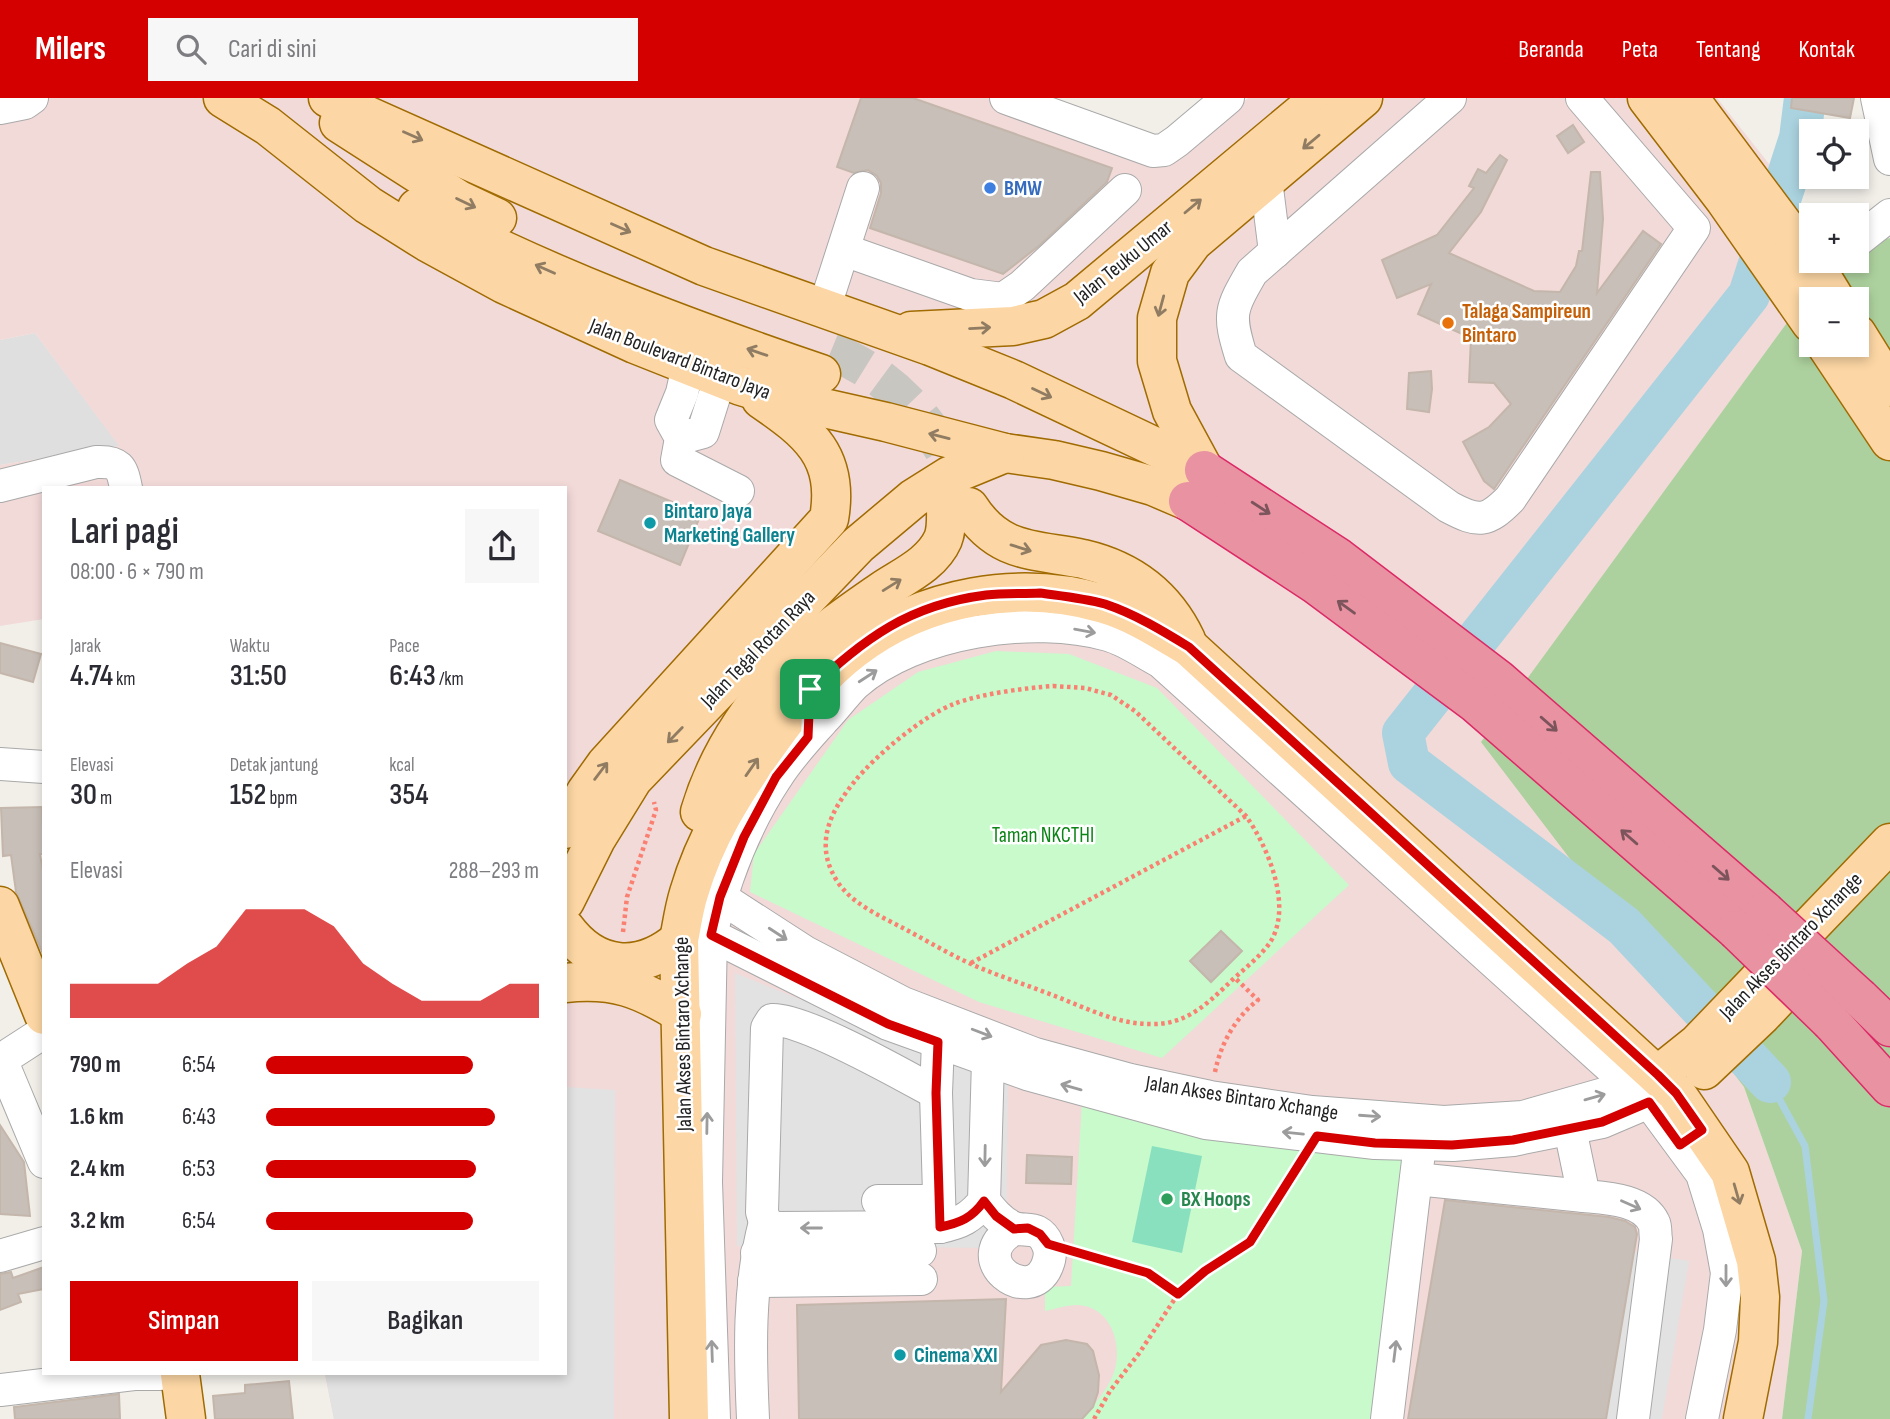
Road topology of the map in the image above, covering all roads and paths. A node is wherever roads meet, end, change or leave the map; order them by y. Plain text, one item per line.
1 (32, 98) edge
2 (223, 98) edge
3 (307, 98) edge
4 (328, 98) edge
5 (1006, 98) edge
6 (1228, 98) edge
7 (1320, 98) edge
8 (1363, 98) edge
9 (1450, 98) edge
10 (1582, 98) edge
11 (1647, 98) edge
12 (1689, 98) edge
13 (1877, 98) edge
14 (0, 108) edge
15 (268, 126) junction
16 (1890, 159) edge
17 (1266, 180) junction
18 (1735, 187) junction
19 (863, 188) dead end
20 (1125, 190) dead end
21 (1890, 197) edge
22 (1869, 210) edge
23 (1890, 215) edge
24 (1869, 232) edge
25 (844, 250) junction
26 (1275, 252) junction
27 (1805, 274) edge
28 (824, 309) junction
29 (888, 332) junction
30 (1869, 353) edge
31 (1834, 357) edge
32 (717, 377) junction
33 (1890, 387) edge
34 (1890, 441) edge
35 (1005, 453) junction
36 (0, 486) edge
37 (126, 486) edge
38 (1196, 486) junction
39 (738, 491) dead end
40 (829, 519) junction
41 (858, 545) junction
42 (1189, 647) junction
43 (810, 689) junction
44 (808, 737) junction
45 (0, 765) edge
46 (42, 767) edge
47 (633, 779) junction
48 (1246, 816) junction
49 (567, 825) edge
50 (1379, 839) junction
51 (1890, 843) edge
52 (1890, 878) edge
53 (704, 895) junction
54 (567, 897) edge
55 (0, 906) edge
56 (1750, 920) junction
57 (567, 930) edge
58 (695, 938) junction
59 (619, 962) junction
60 (971, 964) junction
61 (12, 972) edge
62 (1235, 978) junction
63 (567, 983) edge
64 (1751, 1006) junction
65 (42, 1012) edge
66 (682, 1014) junction
67 (1890, 1027) edge
68 (42, 1033) edge
69 (938, 1042) junction
70 (2, 1060) edge
71 (988, 1060) junction
72 (1890, 1087) edge
73 (1654, 1089) junction
74 (936, 1093) junction
75 (1210, 1097) junction
76 (1570, 1129) junction
77 (1317, 1136) junction
78 (1691, 1137) junction
79 (1420, 1144) junction
80 (42, 1157) edge
81 (1416, 1179) junction
82 (1584, 1196) junction
83 (878, 1201) dead end
84 (984, 1201) junction
85 (765, 1223) junction
86 (1014, 1229) junction
87 (930, 1239) junction
88 (42, 1244) edge
89 (1048, 1244) junction
90 (0, 1256) edge
91 (755, 1267) junction
92 (1178, 1294) junction
93 (126, 1375) edge
94 (180, 1375) edge
95 (0, 1390) edge
96 (186, 1419) edge
97 (689, 1419) edge
98 (714, 1419) edge
99 (753, 1419) edge
100 (1094, 1419) edge
101 (1387, 1419) edge
102 (1633, 1419) edge
103 (1702, 1419) edge
104 (1743, 1419) edge

1 - 14 street
2 - 15 main road, Jalan Boulevard Bintaro Jaya
3 -> 15 main road
4 -> 28 main road
5 - 6 street
29 -> 7 main road, Jalan Teuku Umar
8 -> 17 main road, Jalan Teuku Umar
9 - 26 street
10 - 26 street
11 - 18 main road
12 - 18 main road
13 - 16 street
15 - 32 main road, Jalan Boulevard Bintaro Jaya
17 - 26 street
17 -> 38 main road, Jalan Teuku Umar
18 - 27 main road
19 - 25 street
20 - 25 street
21 - 22 street
23 - 24 street
25 - 28 street
28 - 29 main road
29 -> 38 main road
30 - 33 main road
31 - 34 main road
35 -> 32 main road, Jalan Boulevard Bintaro Jaya
32 - 39 street
32 - 40 main road
35 - 38 main road, Jalan Boulevard Bintaro Jaya
35 - 41 main road, Jalan Tegal Rotan Raya
36 - 37 street
38 - 56 highway
40 - 41 main road
49 -> 40 main road, Jalan Tegal Rotan Raya
41 -> 47 main road, Jalan Tegal Rotan Raya
42 - 43 main road, Jalan Akses Bintaro Xchange
42 - 50 main road, Jalan Akses Bintaro Xchange
53 -> 42 main road
43 - 44 street
53 -> 43 main road, Jalan Akses Bintaro Xchange
44 -> 50 street
44 - 53 street
45 - 46 street
47 - 54 main road, Jalan Tegal Rotan Raya
47 - 59 path
48 - 60 path
48 - 60 path
48 - 62 path
50 - 73 main road, Jalan Akses Bintaro Xchange
51 - 64 main road, Jalan Akses Bintaro Xchange
52 - 64 main road, Jalan Akses Bintaro Xchange
53 - 58 main road, Jalan Akses Bintaro Xchange
53 -> 75 street, Jalan Akses Bintaro Xchange
55 - 61 main road
56 - 67 highway, bridge
56 - 72 highway, bridge
57 - 59 main road
58 - 59 main road
58 - 66 main road, Jalan Akses Bintaro Xchange
58 - 69 street, Jalan Akses Bintaro Xchange
98 -> 58 street
60 - 62 path
61 - 65 main road
62 - 75 path
63 - 66 main road
64 - 73 main road, Jalan Akses Bintaro Xchange
66 - 97 main road, Jalan Akses Bintaro Xchange
68 - 70 street
69 - 71 street, Jalan Akses Bintaro Xchange
69 - 74 street
70 - 80 street
77 -> 71 street, Jalan Akses Bintaro Xchange
71 -> 84 street
75 -> 73 street, Jalan Akses Bintaro Xchange
73 - 76 street, Jalan Akses Bintaro Xchange
73 - 78 main road, Jalan Akses Bintaro Xchange
74 - 85 street
74 - 87 street
76 - 79 street, Jalan Akses Bintaro Xchange
76 - 82 street
77 - 79 street, Jalan Akses Bintaro Xchange
77 - 92 path
78 -> 103 street
78 -> 104 main road, Jalan Akses Bintaro Xchange
79 - 81 street
81 - 82 street
101 -> 81 street
82 -> 102 street
83 - 87 street
84 - 86 street
84 - 87 street
87 -> 85 street
85 - 91 street
86 - 89 street
86 - 89 street
87 - 91 street
88 - 90 street
89 - 92 path
91 - 99 street
92 - 100 path
93 - 95 street
94 - 96 main road

